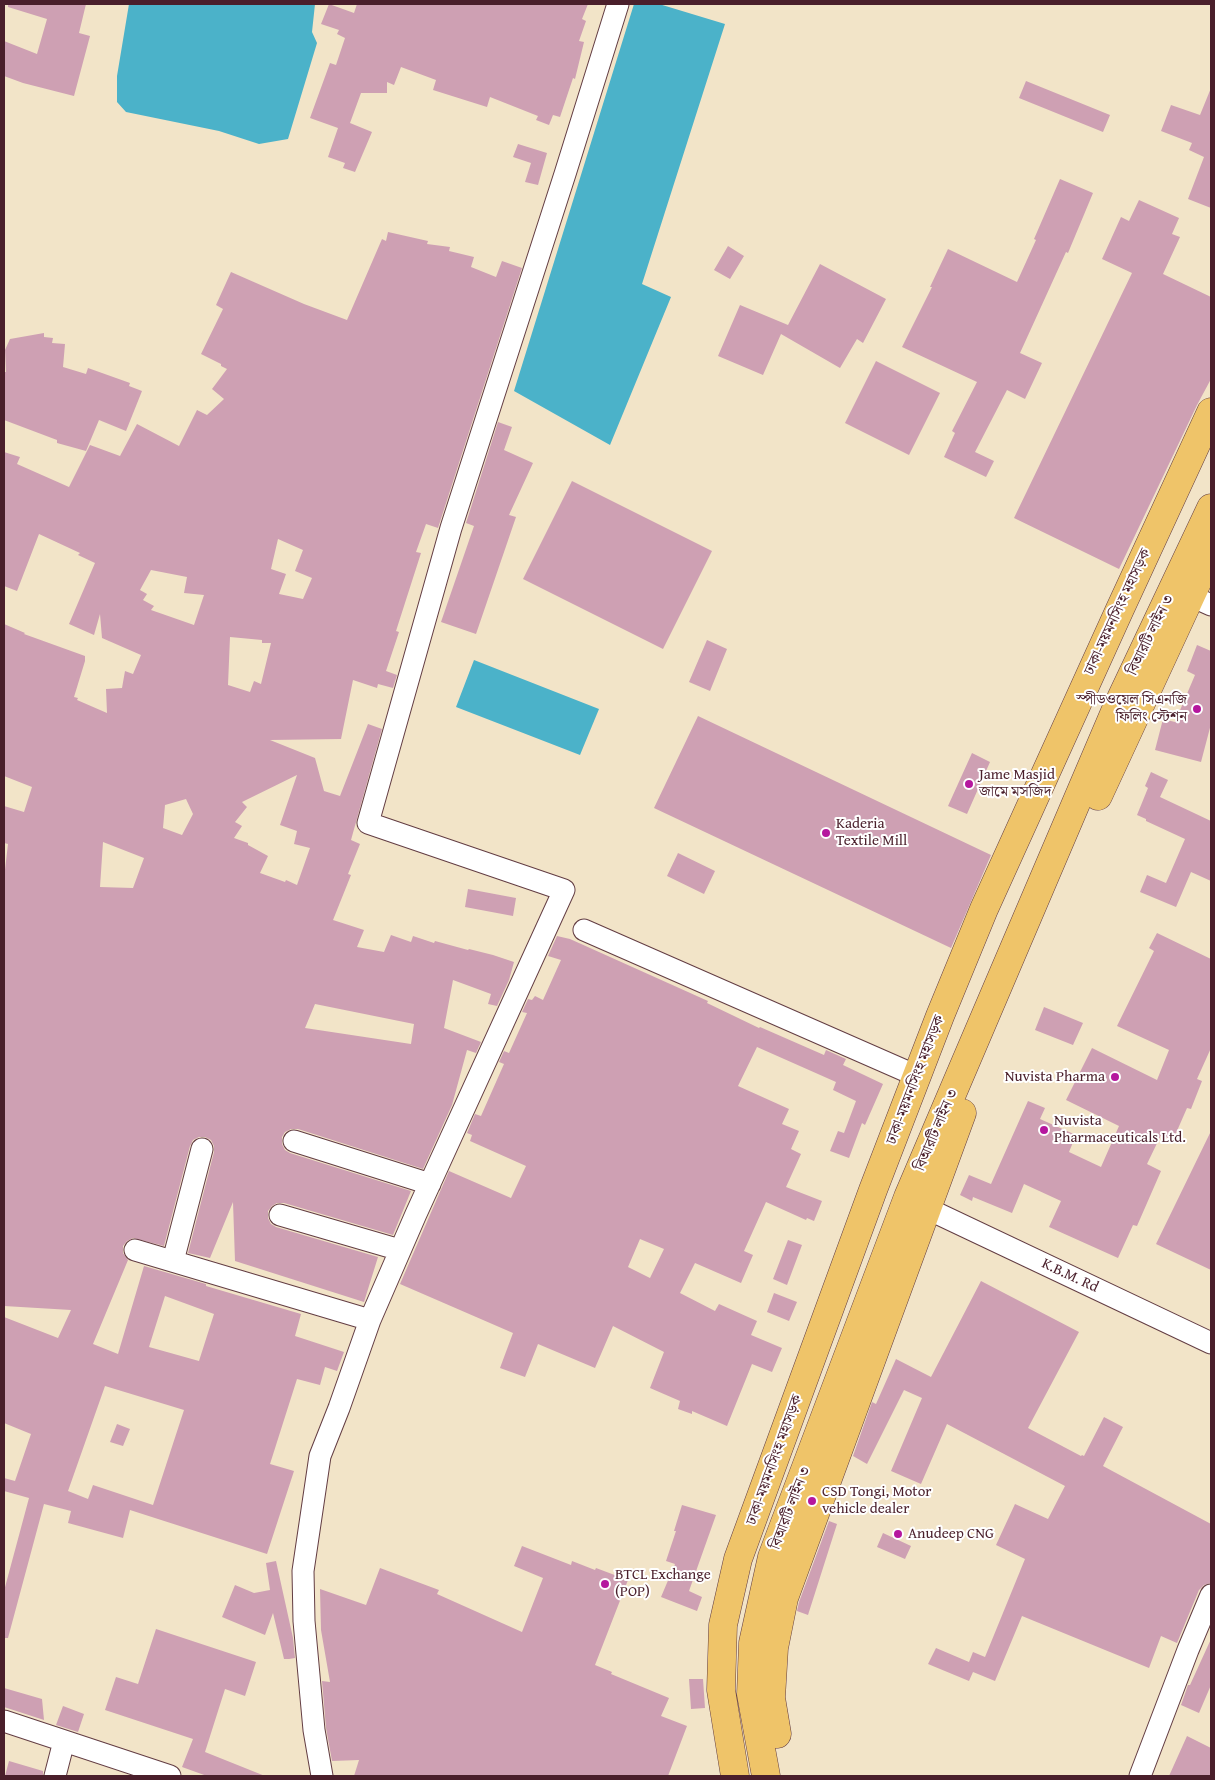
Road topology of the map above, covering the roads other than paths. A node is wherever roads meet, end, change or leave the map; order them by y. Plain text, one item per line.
1 (618, 4) edge
2 (1211, 412) edge
3 (1211, 508) edge
4 (1211, 552) edge
5 (1201, 600) edge
6 (584, 930) dead end
7 (917, 1076) junction
8 (294, 1141) dead end
9 (202, 1149) dead end
10 (430, 1184) junction
11 (928, 1209) junction
12 (280, 1215) dead end
13 (135, 1250) dead end
14 (400, 1250) junction
15 (173, 1261) junction
16 (370, 1320) junction
17 (1211, 1344) edge
18 (1211, 1595) edge
19 (4, 1721) edge
20 (64, 1741) junction
21 (55, 1776) edge
22 (170, 1776) edge
23 (322, 1776) edge
24 (735, 1776) edge
25 (766, 1776) edge
26 (784, 1776) edge
27 (1140, 1776) edge

1 - 10 street
2 - 7 highway, ঢাকা-ময়মনসিংহ মহাসড়ক
3 - 25 highway, বিআরটি লাইন ৩
4 - 5 highway
5 - 11 highway
6 - 7 street
7 - 24 highway, ঢাকা-ময়মনসিংহ মহাসড়ক
8 - 10 street
9 - 15 street
10 - 14 street
11 - 17 street, K.B.M. Rd
11 - 26 highway
12 - 14 street
13 - 15 street
14 - 16 street
15 - 16 street
16 - 23 street
18 - 27 street
19 - 20 street
20 - 21 street
20 - 22 street

